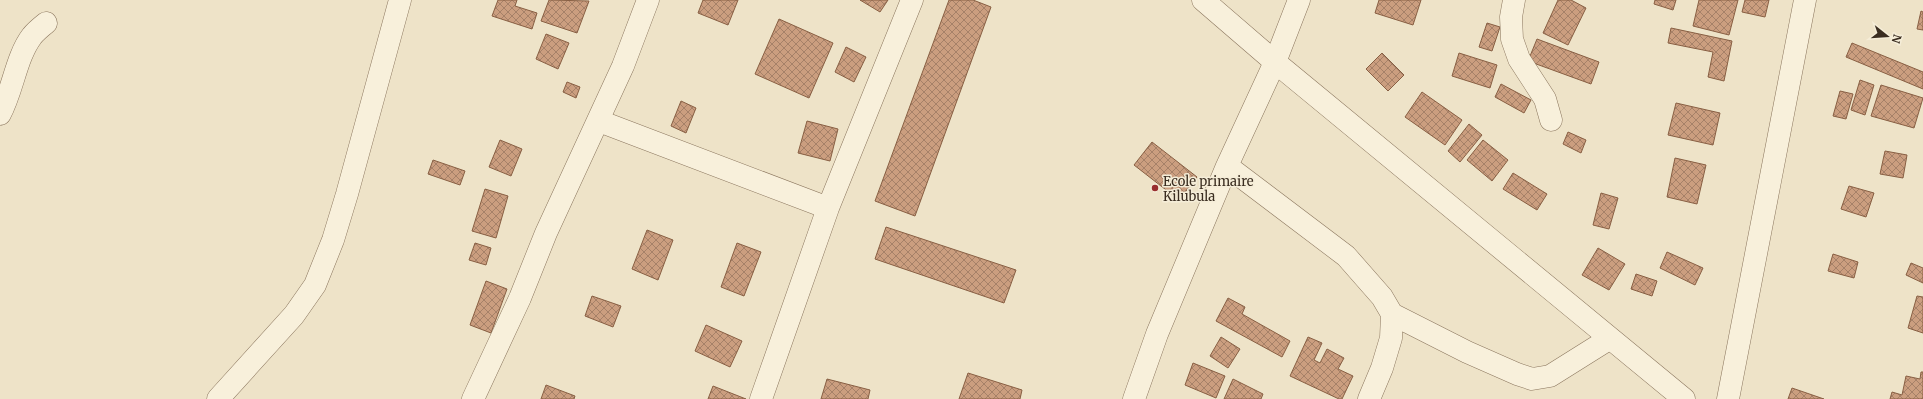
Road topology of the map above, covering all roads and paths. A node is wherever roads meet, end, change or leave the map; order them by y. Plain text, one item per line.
1 (400, 0) edge
2 (648, 0) edge
3 (912, 0) edge
4 (1203, 0) edge
5 (1299, 0) edge
6 (1514, 0) edge
7 (1805, 0) edge
8 (46, 23) dead end
9 (1275, 62) junction
10 (0, 114) edge
11 (1551, 120) dead end
12 (599, 121) junction
13 (1227, 166) junction
14 (828, 208) junction
15 (1392, 314) junction
16 (1609, 339) junction
17 (218, 399) edge
18 (473, 399) edge
19 (761, 399) edge
20 (1134, 399) edge
21 (1369, 399) edge
22 (1684, 399) edge
23 (1728, 399) edge

1 - 17 street
2 - 12 street
3 - 14 street
4 - 9 street
5 - 9 street
6 - 11 street
7 - 23 street
8 - 10 street
9 - 13 street
9 - 16 street
12 - 14 street
12 - 18 street
13 - 15 street
13 - 20 street
14 - 19 street
15 - 16 street
15 - 21 street
16 - 22 street

